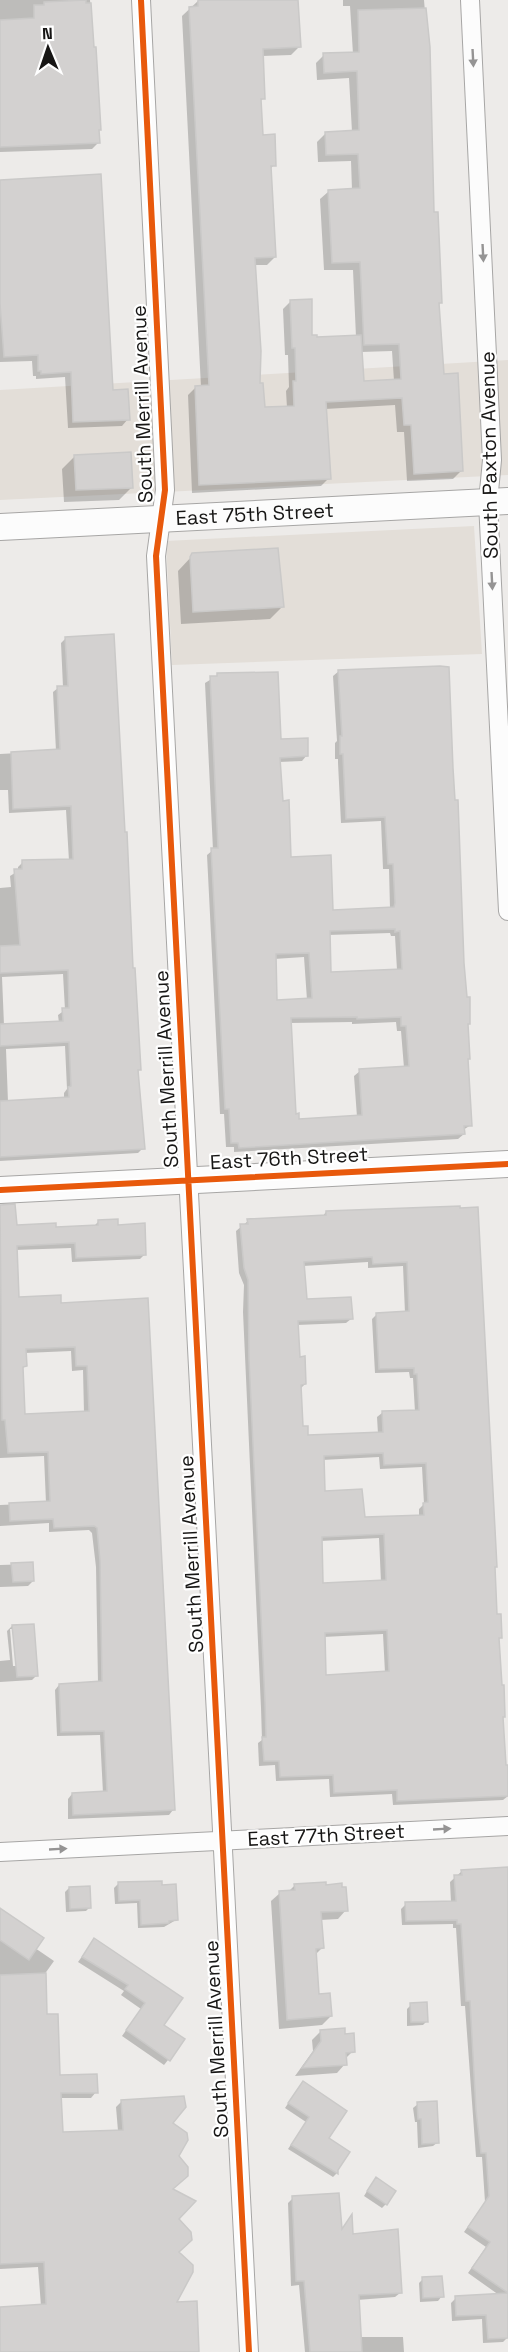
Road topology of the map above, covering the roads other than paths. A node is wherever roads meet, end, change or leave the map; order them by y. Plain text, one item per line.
1 (141, 0) edge
2 (470, 0) edge
3 (498, 501) edge
4 (161, 518) junction
5 (0, 527) edge
6 (508, 911) edge
7 (508, 1164) edge
8 (188, 1180) junction
9 (0, 1190) edge
10 (508, 1826) edge
11 (222, 1840) junction
12 (0, 1852) edge
13 (249, 2352) edge

1 - 4 street, South Merrill Avenue
2 -> 3 street, South Paxton Avenue
3 - 4 street, East 75th Street
3 -> 6 street, South Paxton Avenue
4 - 5 street, East 75th Street
4 - 8 street, South Merrill Avenue
7 - 8 street, East 76th Street
8 - 9 street, East 76th Street
8 - 11 street, South Merrill Avenue
11 -> 10 street, East 77th Street
12 -> 11 street, East 77th Street
11 - 13 street, South Merrill Avenue

